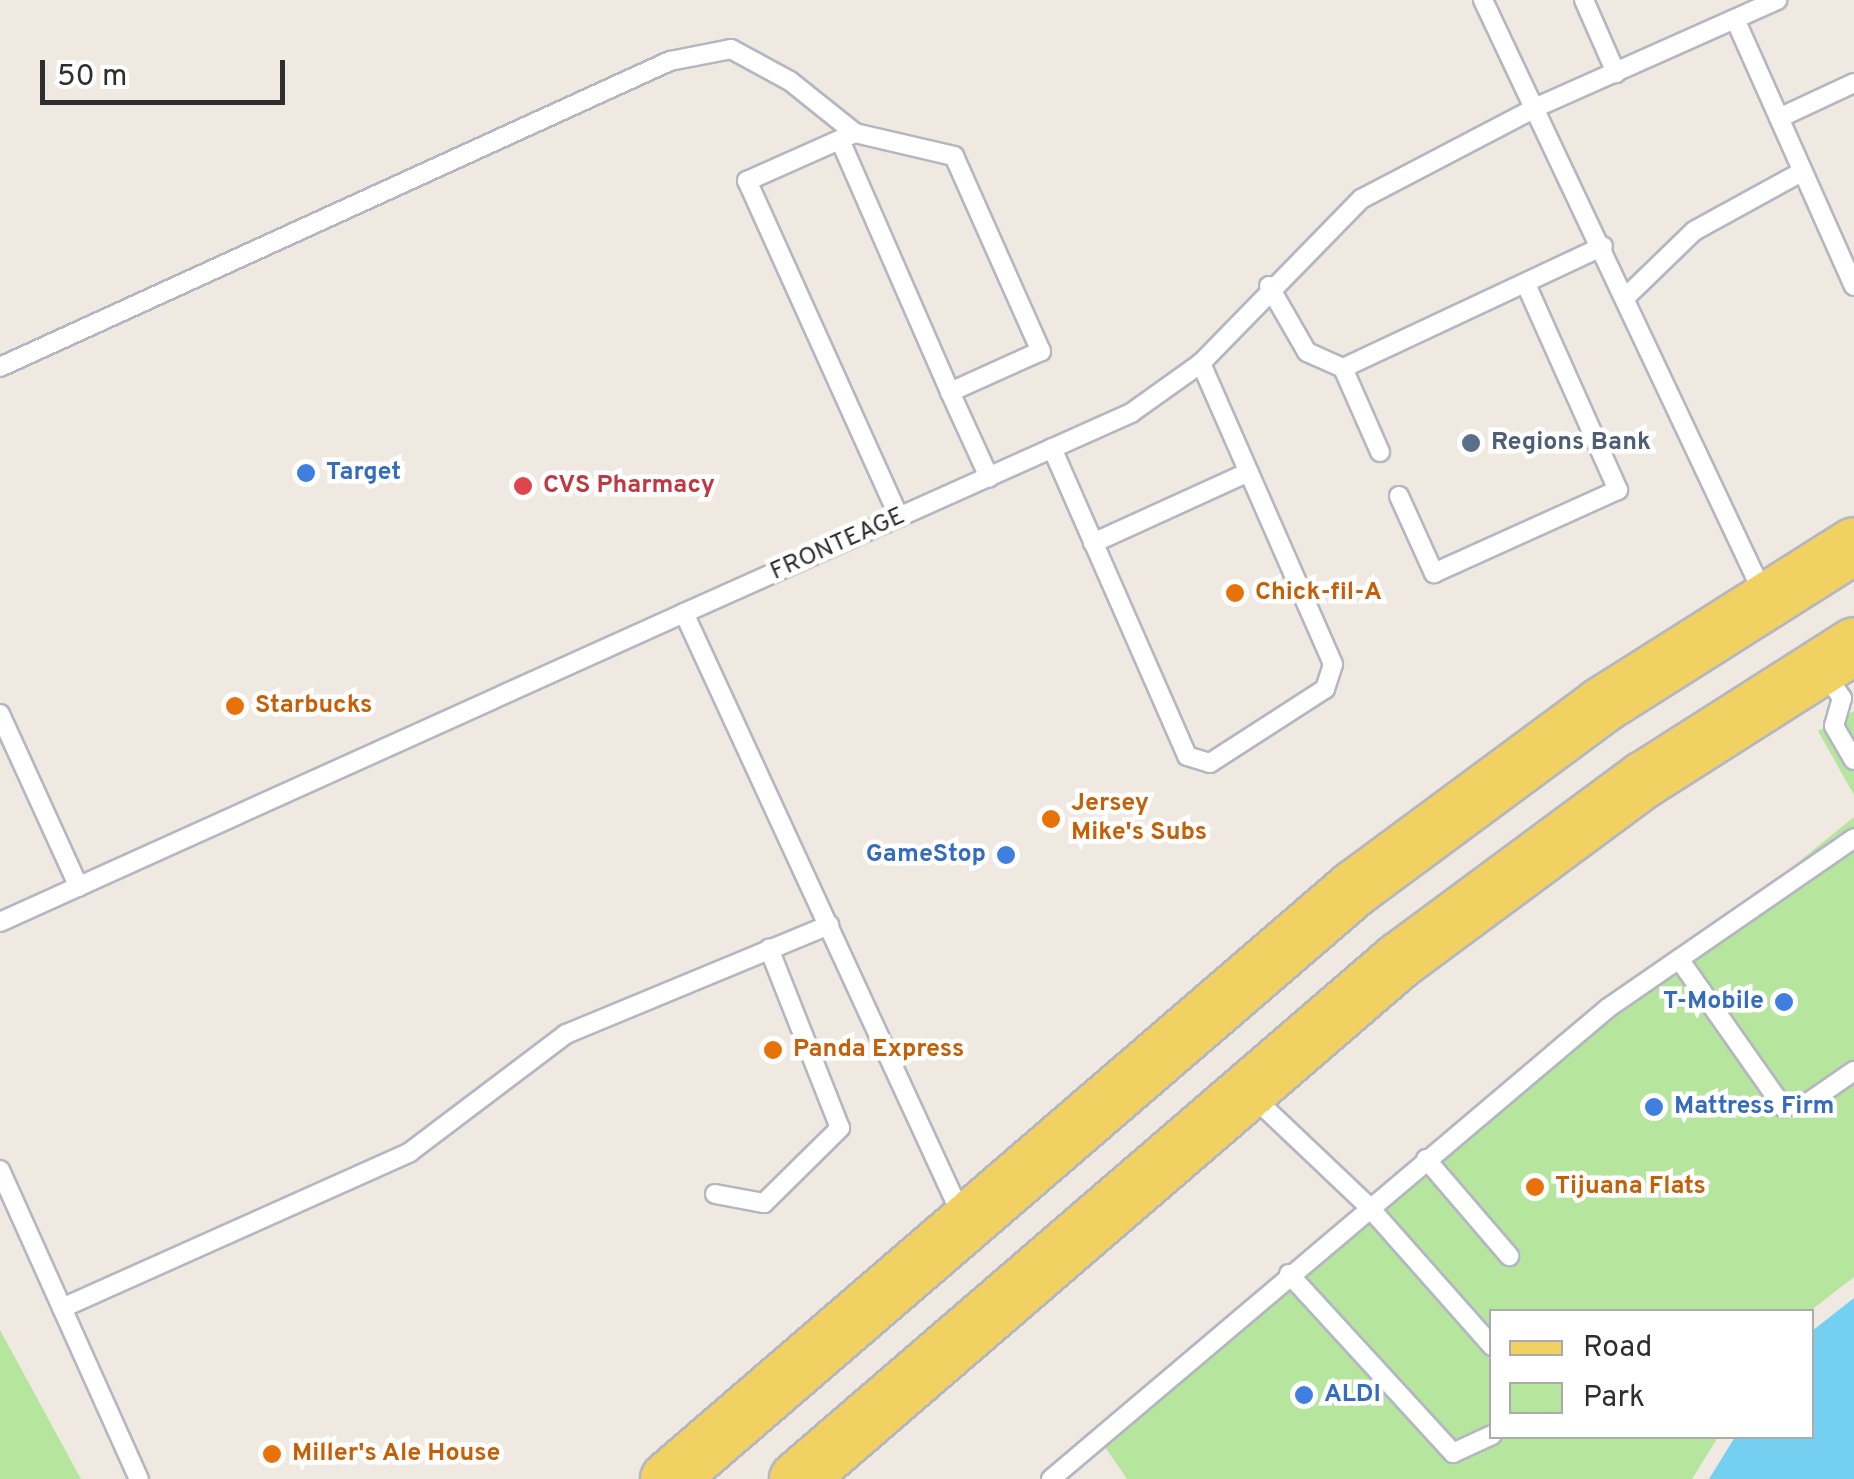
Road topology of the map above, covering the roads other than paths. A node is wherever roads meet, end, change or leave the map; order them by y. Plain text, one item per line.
1 (1484, 0) edge
2 (1584, 0) edge
3 (1778, 0) edge
4 (1735, 19) junction
5 (1616, 72) junction
6 (1854, 84) edge
7 (1539, 106) junction
8 (1779, 118) junction
9 (847, 136) junction
10 (1803, 172) junction
11 (1603, 246) junction
12 (1526, 284) junction
13 (1269, 286) junction
14 (1854, 286) edge
15 (1627, 296) junction
16 (1201, 363) junction
17 (0, 367) edge
18 (1343, 368) junction
19 (950, 392) junction
20 (1052, 448) junction
21 (1380, 452) dead end
22 (1249, 472) junction
23 (989, 477) junction
24 (1399, 496) dead end
25 (899, 517) junction
26 (1093, 543) junction
27 (1854, 546) edge
28 (1765, 597) junction
29 (684, 613) junction
30 (1834, 677) edge
31 (0, 714) edge
32 (1854, 760) edge
33 (1854, 838) edge
34 (78, 887) junction
35 (0, 922) edge
36 (828, 925) junction
37 (770, 949) junction
38 (1679, 959) junction
39 (1854, 1072) edge
40 (1245, 1088) junction
41 (1426, 1159) junction
42 (0, 1170) edge
43 (715, 1194) dead end
44 (1369, 1207) junction
45 (964, 1221) junction
46 (1510, 1256) dead end
47 (1289, 1274) junction
48 (62, 1308) junction
49 (1489, 1343) edge
50 (1489, 1437) edge
51 (139, 1479) edge
52 (668, 1479) edge
53 (797, 1479) edge
54 (1051, 1479) edge

1 - 7 lane
2 - 5 lane
3 - 4 lane, FRONTEAGE
4 - 5 lane, FRONTEAGE
4 - 8 lane
5 - 7 lane, FRONTEAGE
6 - 8 lane
7 - 11 lane
7 - 13 lane, FRONTEAGE
8 - 10 lane
9 - 17 lane
9 - 19 lane
9 - 19 lane
9 - 25 lane
10 - 14 lane
10 - 15 lane
11 - 12 lane
11 - 15 lane
12 - 18 lane
12 - 24 lane
13 - 16 lane, FRONTEAGE
13 - 18 lane
15 - 28 lane
16 - 20 lane, FRONTEAGE
16 - 22 lane
18 - 21 lane
19 - 23 lane
20 - 23 lane, FRONTEAGE
20 - 26 lane
22 - 26 lane
22 - 26 lane
23 - 25 lane, FRONTEAGE
25 - 29 lane, FRONTEAGE
27 - 28 main road
28 - 30 main road
28 - 45 main road
29 - 34 lane, FRONTEAGE
29 - 36 lane
30 - 32 lane
30 - 40 main road
31 - 34 lane
33 - 38 lane
34 - 35 lane, FRONTEAGE
36 - 37 lane
36 - 45 lane
37 - 43 lane
37 - 48 lane
38 - 39 lane
38 - 41 lane
40 - 44 lane
40 - 53 main road
41 - 44 lane
41 - 46 lane
42 - 48 lane
44 - 47 lane
44 - 49 lane
45 - 52 main road
47 - 50 lane
47 - 54 lane
48 - 51 lane

